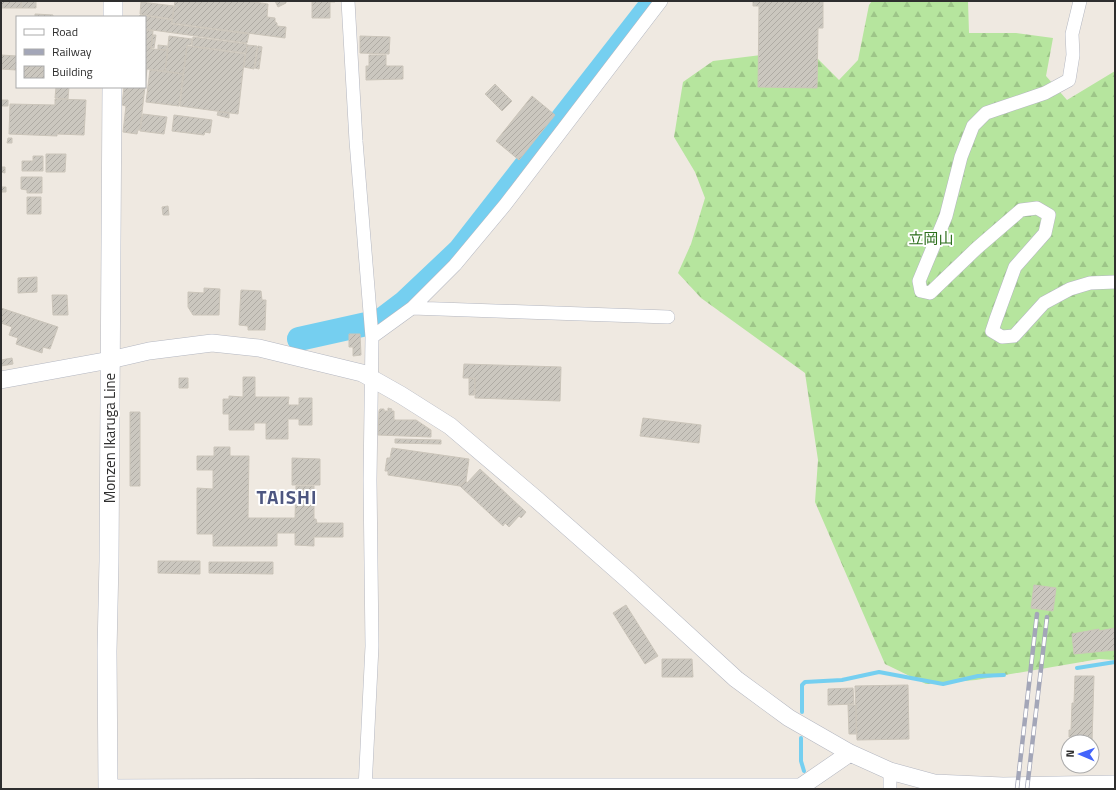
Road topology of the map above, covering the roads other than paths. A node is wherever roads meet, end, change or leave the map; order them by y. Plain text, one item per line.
1 (113, 1) edge
2 (348, 1) edge
3 (661, 1) edge
4 (1080, 1) edge
5 (113, 16) edge
6 (112, 88) edge
7 (1115, 282) edge
8 (412, 308) junction
9 (668, 317) dead end
10 (371, 328) junction
11 (110, 360) junction
12 (370, 378) junction
13 (1, 380) edge
14 (850, 753) junction
15 (890, 771) junction
16 (1115, 784) edge
17 (802, 787) edge
18 (1077, 787) edge
19 (365, 788) edge
20 (572, 788) edge
21 (1003, 788) edge
22 (108, 789) edge
23 (890, 789) edge

1 - 5 main road
2 - 10 street
3 - 8 street
4 - 7 street
6 - 11 main road, Monzen Ikaruga Line
8 - 9 street
8 - 10 street
10 - 12 street
11 - 12 street
11 - 13 street
11 - 22 main road, Monzen Ikaruga Line
12 - 14 street
12 - 19 street
14 - 15 street
14 - 17 street
15 - 21 street
15 - 23 street
16 - 18 street
17 - 20 street
18 - 21 street
19 - 20 street
19 - 22 street

